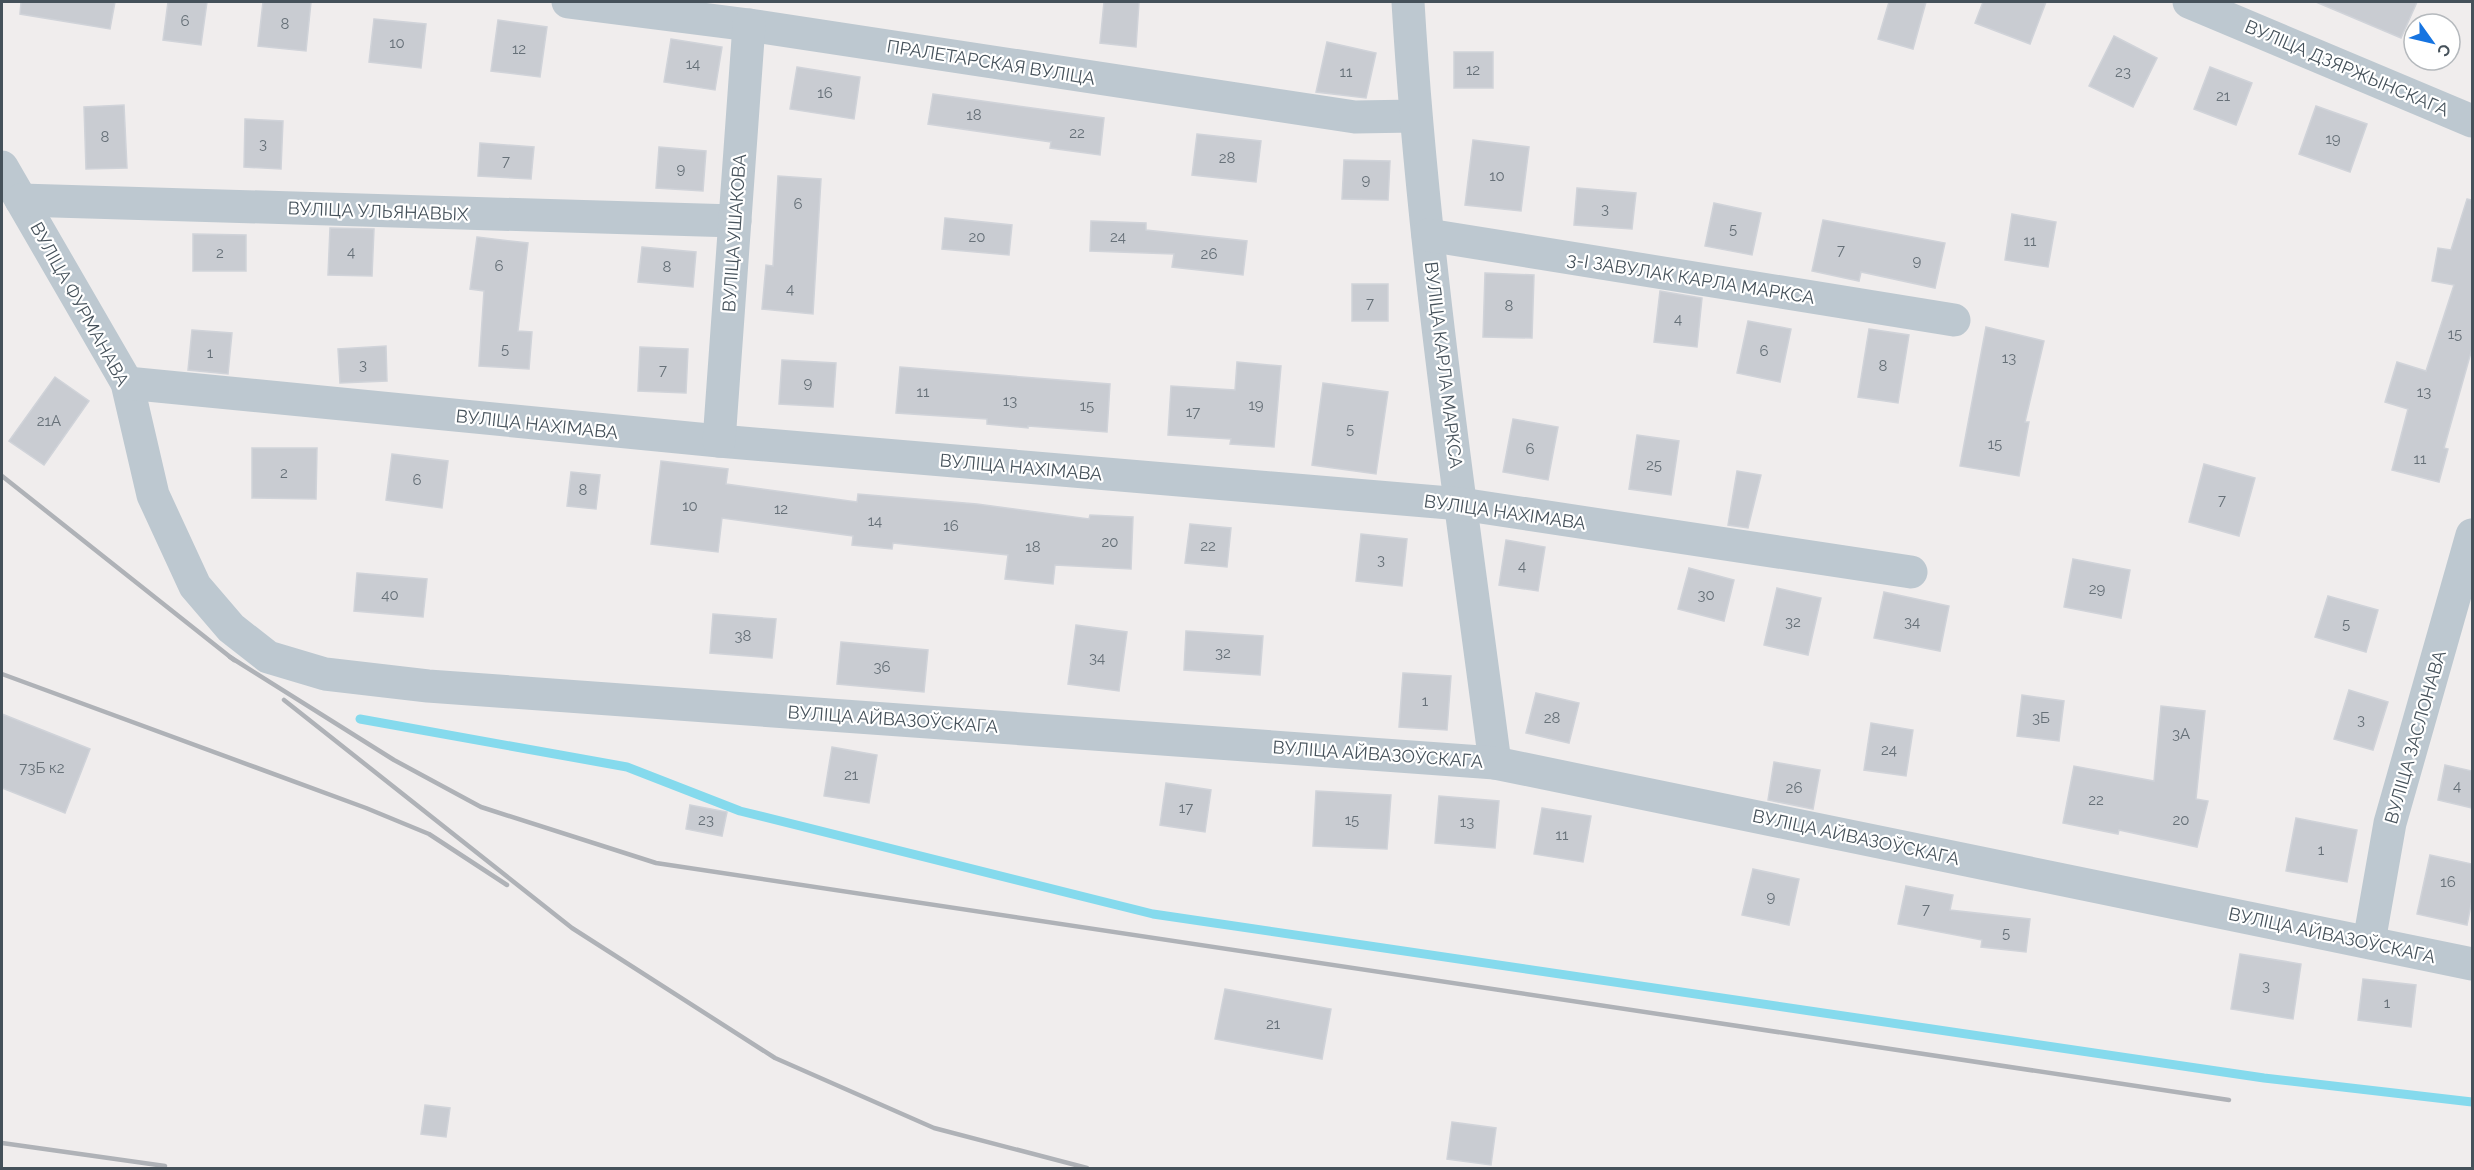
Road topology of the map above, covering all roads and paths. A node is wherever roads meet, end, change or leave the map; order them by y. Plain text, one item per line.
1 (568, 2) edge
2 (1408, 2) edge
3 (2189, 2) edge
4 (749, 25) junction
5 (1415, 116) junction
6 (2472, 121) edge
7 (2, 167) edge
8 (21, 200) junction
9 (735, 221) junction
10 (1428, 235) junction
11 (1954, 320) dead end
12 (127, 383) junction
13 (719, 441) junction
14 (1461, 504) junction
15 (2472, 535) edge
16 (1911, 572) dead end
17 (268, 657) joint
18 (1495, 763) junction
19 (2369, 942) junction
20 (2472, 964) edge

1 - 4 street, ПРАЛЕТАРСКАЯ ВУЛІЦА
2 - 5 street, ВУЛІЦА КАРЛА МАРКСА
3 - 6 street, ВУЛІЦА ДЗЯРЖЫНСКАГА
4 - 5 street, ПРАЛЕТАРСКАЯ ВУЛІЦА
4 - 9 street, ВУЛІЦА УШАКОВА
5 - 10 street, ВУЛІЦА КАРЛА МАРКСА
7 - 8 street, ВУЛІЦА ФУРМАНАВА
8 - 9 street, ВУЛІЦА УЛЬЯНАВЫХ
8 - 12 street, ВУЛІЦА ФУРМАНАВА
9 - 13 street, ВУЛІЦА УШАКОВА
10 - 11 street, 3-І ЗАВУЛАК КАРЛА МАРКСА
10 - 14 street, ВУЛІЦА КАРЛА МАРКСА
12 - 13 street, ВУЛІЦА НАХІМАВА
12 - 17 street, ВУЛІЦА ФУРМАНАВА
13 - 14 street, ВУЛІЦА НАХІМАВА
14 - 16 street, ВУЛІЦА НАХІМАВА
14 - 18 street, ВУЛІЦА КАРЛА МАРКСА
15 - 19 street, ВУЛІЦА ЗАСЛОНАВА
17 - 18 street, ВУЛІЦА АЙВАЗОЎСКАГА
18 - 19 street, ВУЛІЦА АЙВАЗОЎСКАГА
19 - 20 street, ВУЛІЦА АЙВАЗОЎСКАГА

